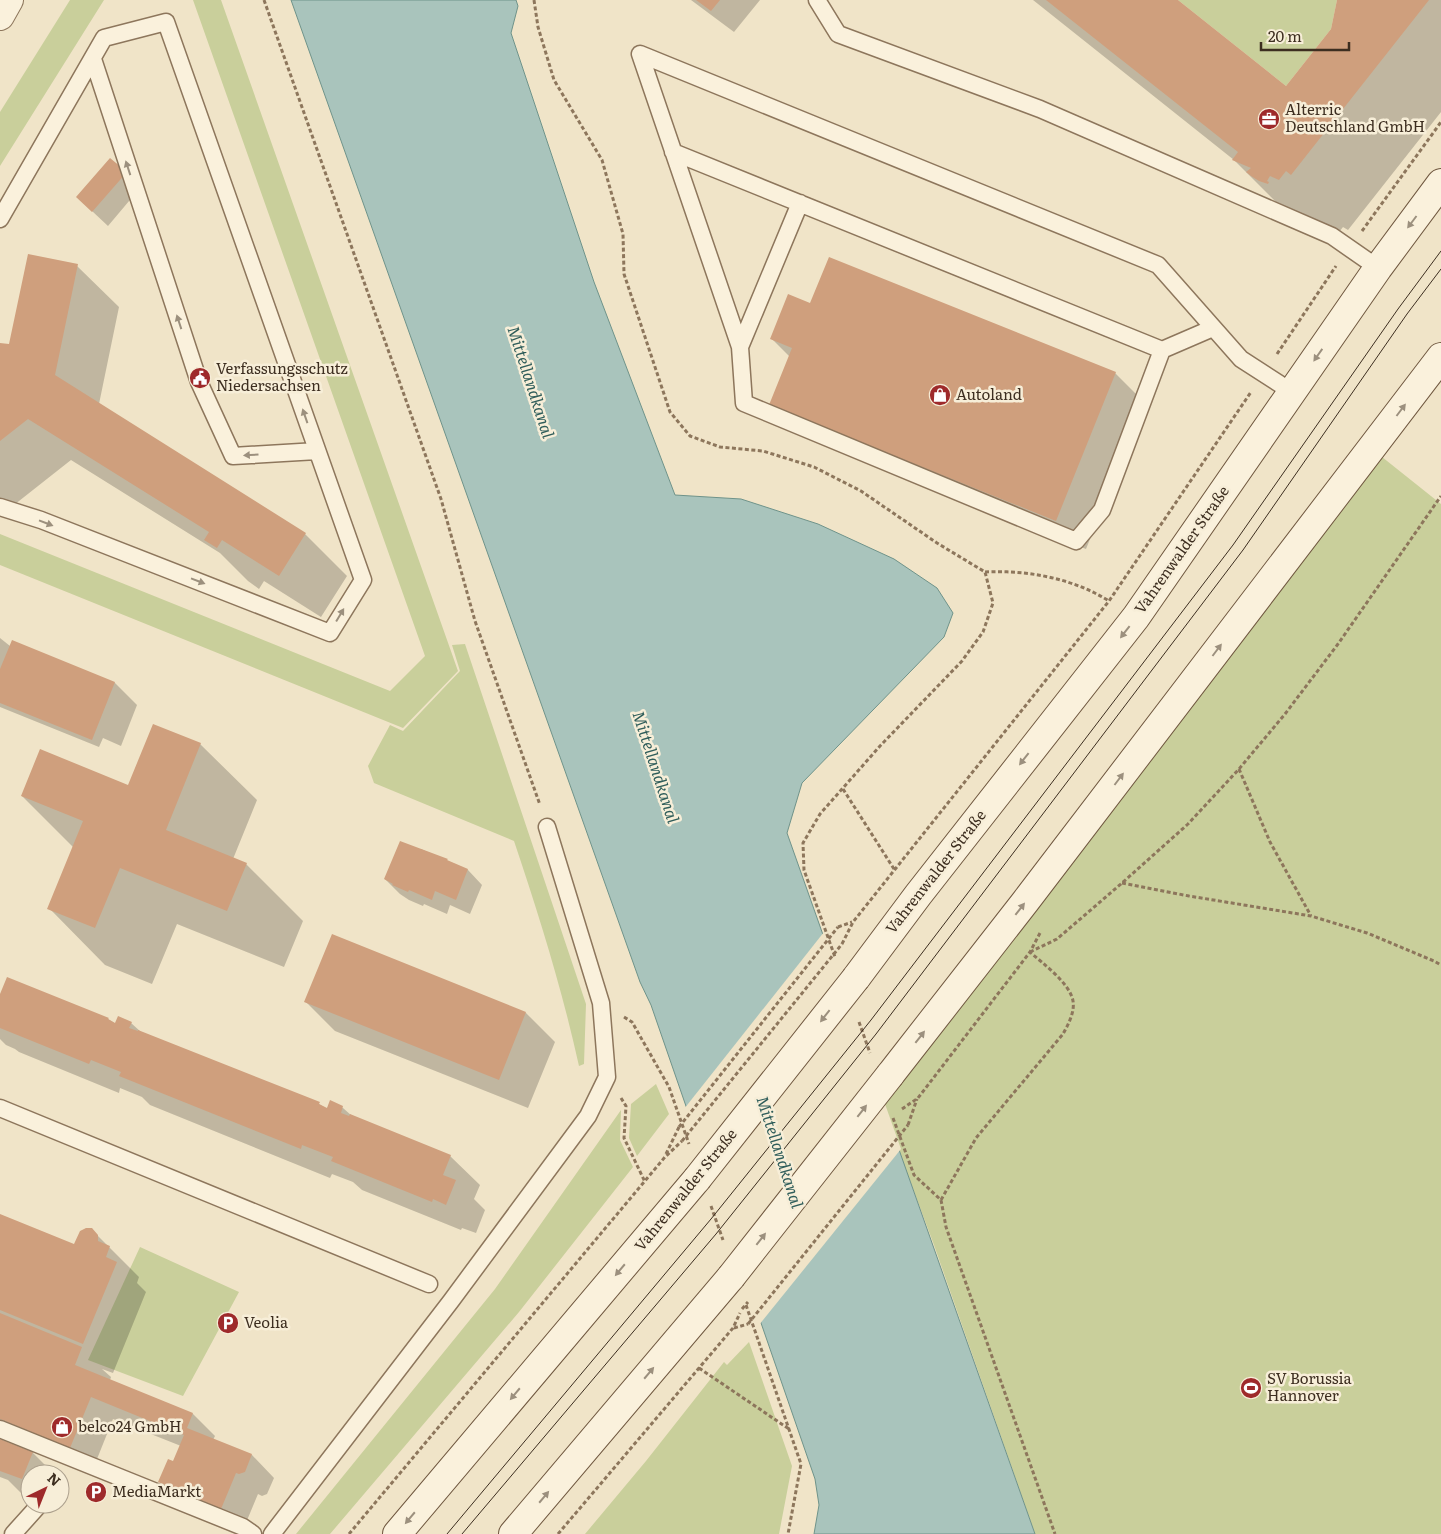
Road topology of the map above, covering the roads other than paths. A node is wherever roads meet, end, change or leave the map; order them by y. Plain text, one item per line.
1 (10, 0) edge
2 (817, 0) edge
3 (0, 16) edge
4 (93, 59) junction
5 (673, 152) junction
6 (1441, 183) edge
7 (800, 203) junction
8 (0, 219) edge
9 (1378, 268) junction
10 (1214, 328) junction
11 (740, 346) junction
12 (1162, 350) junction
13 (1441, 356) edge
14 (1292, 392) junction
15 (317, 450) junction
16 (0, 507) edge
17 (547, 827) road end
18 (0, 1108) edge
19 (429, 1284) dead end
20 (0, 1429) edge
21 (31, 1514) edge
22 (13, 1534) edge
23 (253, 1534) edge
24 (272, 1534) edge
25 (397, 1534) edge
26 (512, 1534) edge

1 - 3 main road
2 - 9 lane
4 - 8 lane
15 -> 4 lane
15 -> 4 lane
5 - 7 lane
5 - 10 lane
5 - 11 lane
6 -> 9 main road, Vahrenwalder Straße
7 - 11 lane
7 - 12 lane
9 -> 14 main road, Vahrenwalder Straße
10 - 12 lane
10 - 14 lane
11 - 12 lane
26 -> 13 main road, bridge
14 -> 25 main road, Vahrenwalder Straße, bridge
16 -> 15 lane
17 - 24 lane
18 - 19 lane
20 - 23 lane
21 - 22 lane

